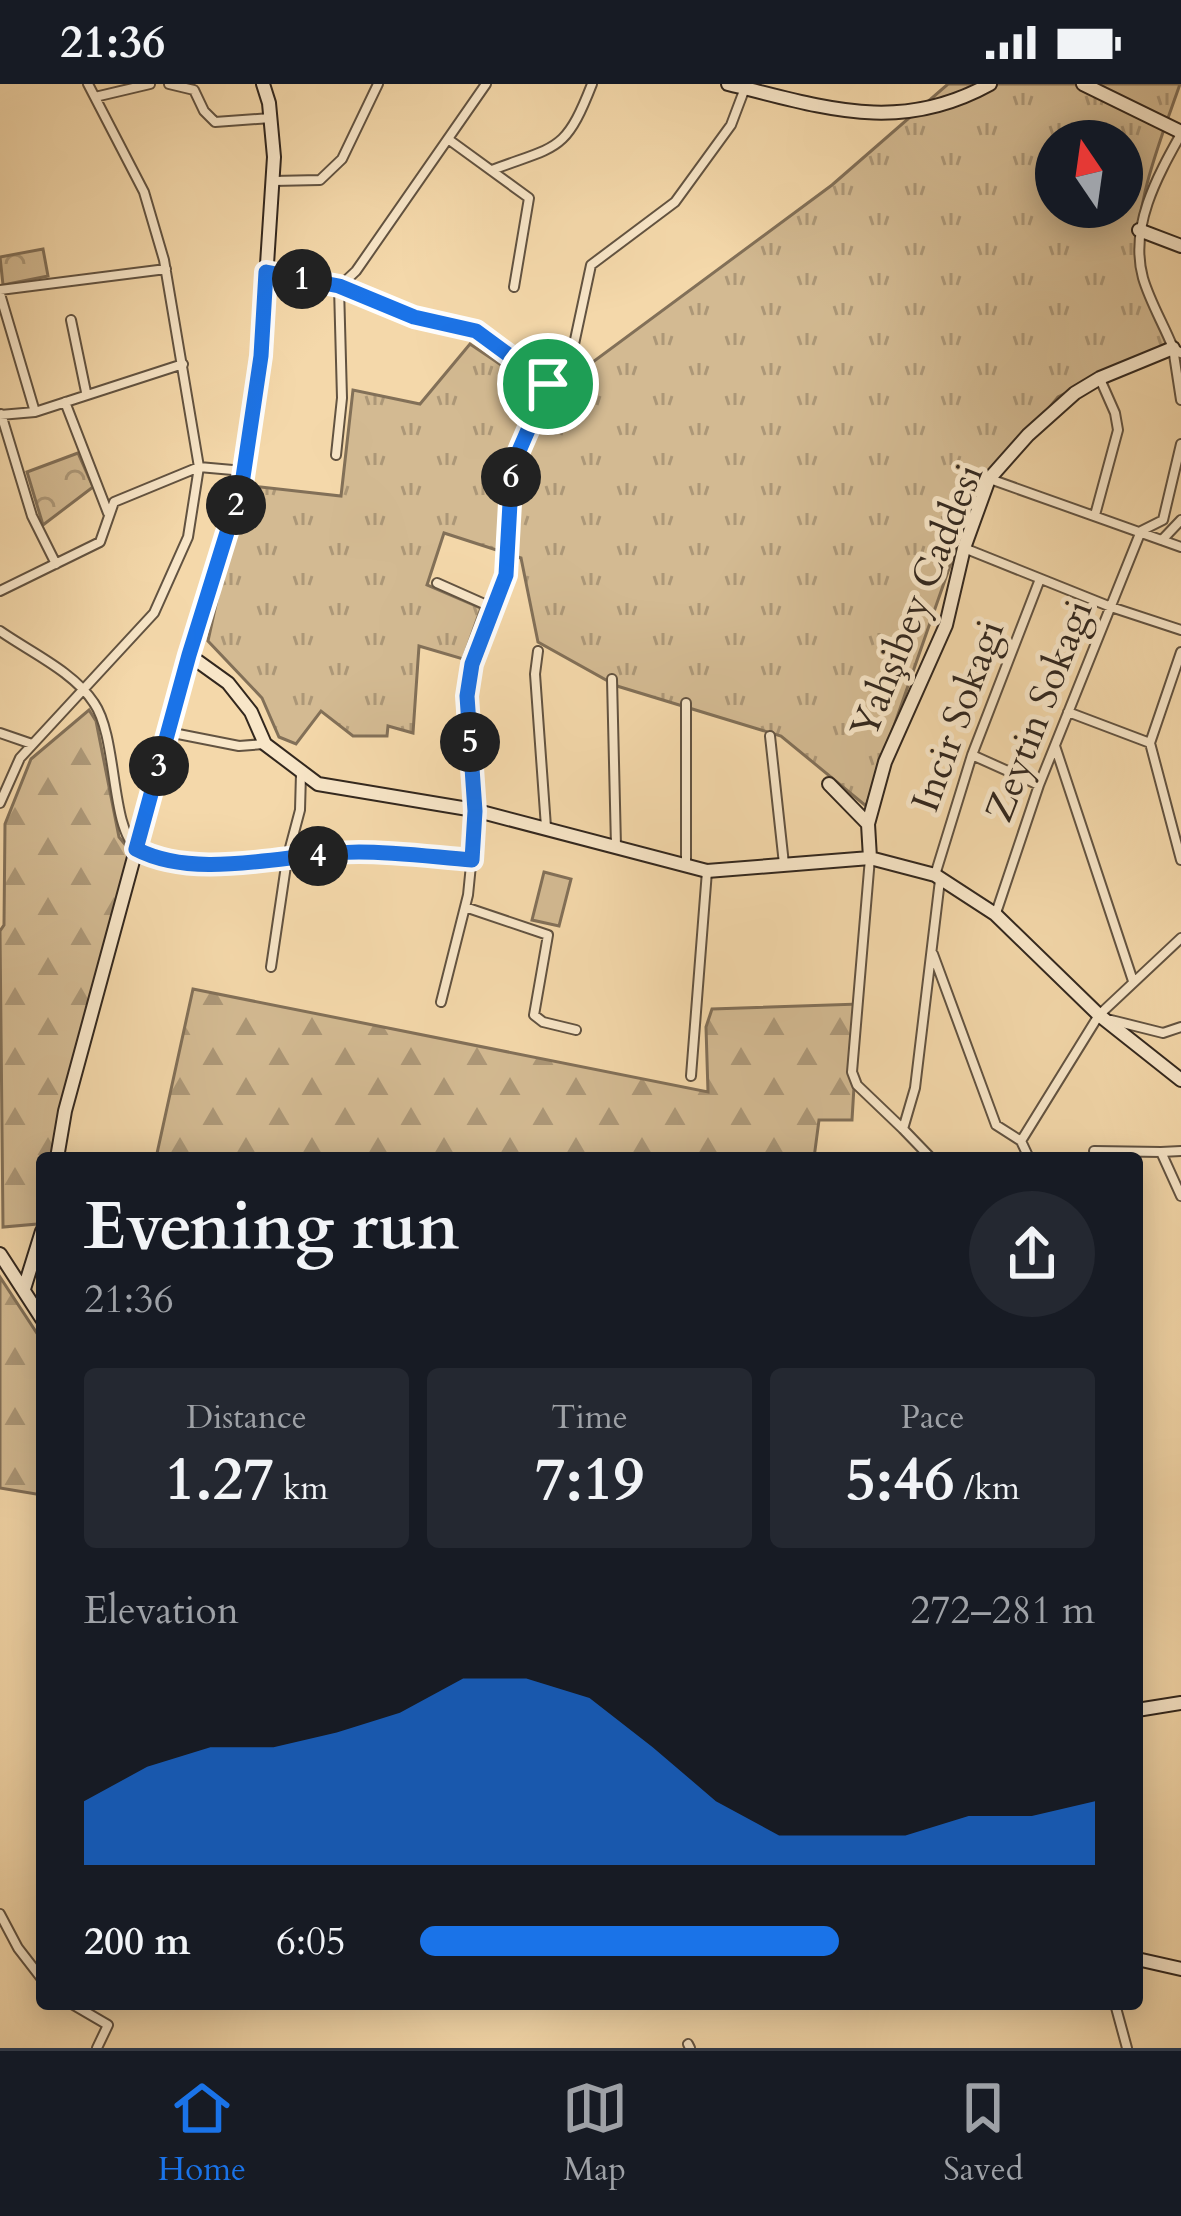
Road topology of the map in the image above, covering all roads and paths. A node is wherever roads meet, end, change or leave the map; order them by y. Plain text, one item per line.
1 (88, 84) edge
2 (150, 84) edge
3 (170, 84) edge
4 (263, 84) edge
5 (378, 84) edge
6 (486, 84) edge
7 (592, 84) edge
8 (728, 84) edge
9 (990, 84) edge
10 (1083, 84) edge
11 (745, 88) junction
12 (95, 97) junction
13 (271, 118) junction
14 (1181, 133) edge
15 (448, 139) junction
16 (490, 171) junction
17 (272, 181) junction
18 (1139, 230) junction
19 (1181, 246) edge
20 (166, 269) junction
21 (266, 272) junction
22 (339, 286) junction
23 (514, 287) dead end
24 (0, 292) edge
25 (71, 320) dead end
26 (1177, 351) edge
27 (183, 364) junction
28 (1100, 378) junction
29 (548, 384) junction
30 (86, 392) junction
31 (1181, 400) edge
32 (65, 402) junction
33 (35, 412) junction
34 (0, 414) edge
35 (1181, 444) edge
36 (336, 455) dead end
37 (199, 467) junction
38 (244, 472) junction
39 (989, 479) junction
40 (109, 514) junction
41 (1094, 515) junction
42 (1181, 520) edge
43 (1141, 531) junction
44 (1162, 540) junction
45 (1181, 547) edge
46 (964, 548) junction
47 (56, 564) junction
48 (1040, 579) junction
49 (437, 583) dead end
50 (0, 591) edge
51 (491, 607) junction
52 (1111, 607) junction
53 (1181, 629) edge
54 (0, 631) edge
55 (538, 651) dead end
56 (1181, 652) edge
57 (189, 655) junction
58 (612, 680) dead end
59 (84, 690) junction
60 (686, 704) dead end
61 (1068, 712) junction
62 (169, 732) junction
63 (0, 733) edge
64 (770, 736) dead end
65 (1150, 742) junction
66 (33, 744) junction
67 (265, 744) junction
68 (1055, 746) junction
69 (972, 755) junction
70 (301, 771) junction
71 (829, 784) dead end
72 (1039, 785) junction
73 (1, 798) edge
74 (475, 811) junction
75 (868, 824) junction
76 (546, 827) junction
77 (616, 847) junction
78 (136, 849) junction
79 (870, 858) junction
80 (287, 859) junction
81 (472, 860) junction
82 (1181, 860) edge
83 (784, 864) junction
84 (686, 865) junction
85 (707, 871) junction
86 (937, 877) junction
87 (465, 908) junction
88 (995, 914) junction
89 (1181, 938) edge
90 (932, 953) junction
91 (271, 967) dead end
92 (1133, 981) junction
93 (441, 1002) dead end
94 (1099, 1016) junction
95 (1181, 1027) edge
96 (577, 1030) dead end
97 (691, 1076) dead end
98 (1181, 1080) edge
99 (903, 1130) junction
100 (1021, 1141) junction
101 (1094, 1150) dead end
102 (1181, 1151) edge
103 (58, 1152) edge
104 (926, 1152) edge
105 (1027, 1152) edge
106 (1161, 1152) junction
107 (1181, 1196) edge
108 (36, 1250) edge
109 (0, 1254) edge
110 (24, 1289) junction
111 (36, 1309) edge
112 (1181, 1702) edge
113 (1143, 1709) edge
114 (0, 1914) edge
115 (1143, 1960) edge
116 (1181, 1969) edge
117 (36, 1971) edge
118 (82, 2010) edge
119 (1117, 2010) edge
120 (97, 2048) edge
121 (1127, 2048) edge

1 - 12 street
2 - 12 street
3 - 13 street
4 - 13 street
5 - 17 street
6 - 15 street
7 - 16 street
8 - 11 street
9 - 11 street
10 - 14 street
11 - 29 street
12 - 20 street
13 - 17 street
14 - 18 street
15 - 16 street
15 - 22 street
16 - 23 street
17 - 21 street
18 - 19 street
18 - 26 street
20 - 24 street
20 - 27 street
21 - 22 street
21 - 38 street
22 - 29 street
22 - 36 street
24 - 33 street
25 - 30 street
26 - 28 street, Yahşibey Caddesi
26 - 31 street
27 - 30 street
27 - 37 street
28 - 39 street, Yahşibey Caddesi
28 - 41 street
29 - 51 street
30 - 32 street
32 - 33 street
32 - 40 street
33 - 34 street
34 - 47 street
35 - 43 street, Zeytin Sokagi
37 - 38 street
37 - 40 street
37 - 59 street
38 - 57 street
39 - 41 street
39 - 46 street, Yahşibey Caddesi
40 - 47 street
41 - 43 street
42 - 44 street
43 - 44 street
43 - 52 street, Zeytin Sokagi
44 - 45 street
46 - 48 street
46 - 75 street, Yahşibey Caddesi
47 - 50 street
48 - 52 street
48 - 69 street, Incir Sokagi
49 - 51 street
51 - 74 street
52 - 53 street
52 - 61 street, Zeytin Sokagi
54 - 59 street
55 - 76 street
56 - 65 street
57 - 62 street
57 - 67 street
58 - 77 street
59 - 66 street
59 - 78 street
60 - 84 street
61 - 65 street
61 - 68 street, Zeytin Sokagi
62 - 67 street
62 - 78 street
63 - 66 street
64 - 83 street
65 - 82 street
66 - 73 street
67 - 70 street
68 - 72 street, Zeytin Sokagi
68 - 92 street
69 - 72 street
69 - 86 street, Incir Sokagi
70 - 74 street
70 - 80 street
71 - 75 street
72 - 88 street, Zeytin Sokagi
74 - 76 street
74 - 81 street
75 - 79 street, Yahşibey Caddesi
76 - 77 street
77 - 84 street
78 - 80 street
78 - 103 street
79 - 83 street
79 - 86 street
79 - 99 street
80 - 81 street
80 - 91 street
81 - 87 street
83 - 85 street
84 - 85 street
85 - 97 street
86 - 88 street
86 - 90 street, Incir Sokagi
87 - 93 street
87 - 96 street
88 - 94 street
89 - 92 street
90 - 99 street, Incir Sokagi
90 - 100 street
92 - 94 street
94 - 95 street
94 - 98 street
94 - 100 street
99 - 104 street
100 - 105 street
101 - 106 street
102 - 106 street
106 - 107 street
108 - 110 street
109 - 110 street
110 - 111 street
112 - 113 street
114 - 117 street
115 - 116 street
118 - 120 street
119 - 121 street

